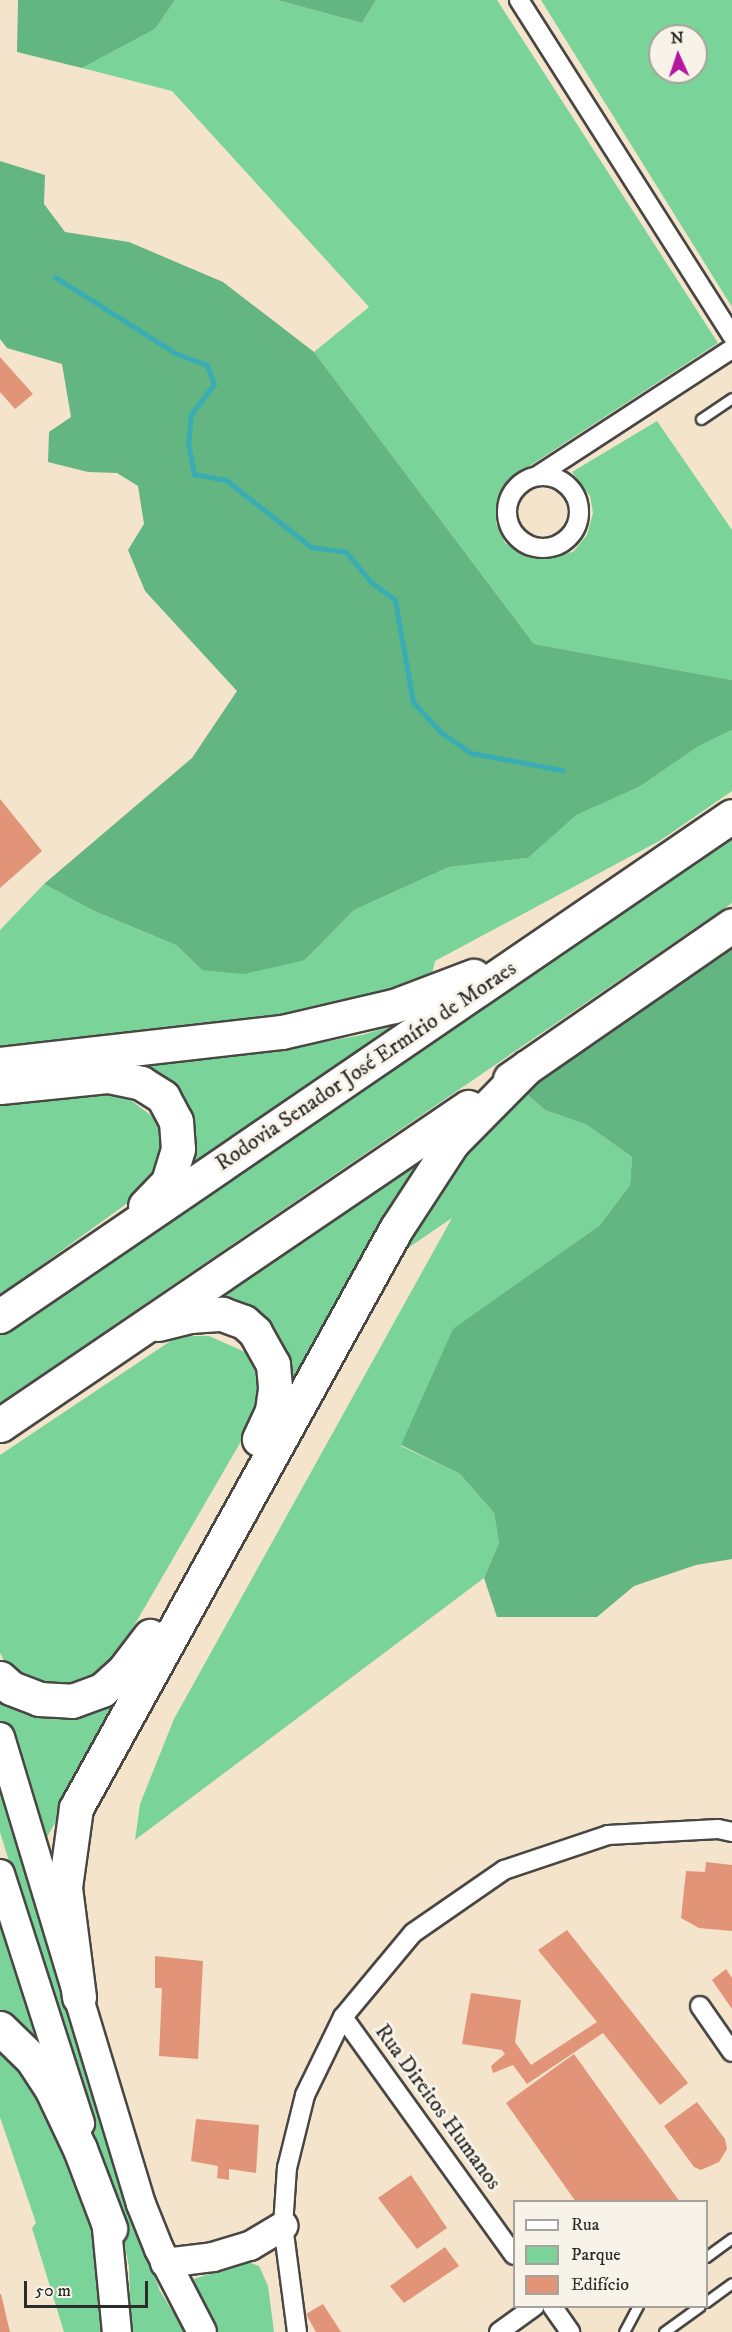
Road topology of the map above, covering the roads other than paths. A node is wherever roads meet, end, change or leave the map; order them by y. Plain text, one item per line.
1 (519, 0) edge
2 (732, 336) edge
3 (732, 349) edge
4 (732, 398) edge
5 (701, 419) dead end
6 (537, 476) junction
7 (732, 816) edge
8 (732, 925) edge
9 (533, 951) junction
10 (0, 1064) edge
11 (527, 1067) junction
12 (0, 1087) edge
13 (118, 1235) junction
14 (0, 1316) edge
15 (142, 1328) junction
16 (0, 1425) edge
17 (0, 1678) edge
18 (0, 1737) edge
19 (732, 1832) edge
20 (0, 1874) edge
21 (79, 1997) junction
22 (700, 2006) dead end
23 (343, 2017) junction
24 (0, 2028) edge
25 (732, 2052) edge
26 (283, 2226) junction
27 (110, 2228) junction
28 (732, 2238) edge
29 (513, 2253) edge
30 (708, 2256) edge
31 (165, 2263) junction
32 (732, 2283) edge
33 (708, 2301) edge
34 (534, 2308) edge
35 (553, 2308) edge
36 (637, 2308) edge
37 (699, 2308) edge
38 (117, 2332) edge
39 (202, 2332) edge
40 (297, 2332) edge
41 (499, 2332) edge
42 (570, 2332) edge
43 (624, 2332) edge
44 (664, 2332) edge

1 - 2 street
3 - 6 street
4 - 5 lane
6 - 6 street
7 - 9 highway, Rodovia Senador José Ermírio de Moraes
8 - 11 highway
9 - 10 highway
9 - 13 highway, Rodovia Senador José Ermírio de Moraes
11 - 15 highway
11 - 21 highway
12 - 13 highway
13 - 14 highway, Rodovia Senador José Ermírio de Moraes
15 - 16 highway
15 - 17 highway
18 - 21 main road
19 - 23 street
20 - 27 main road
21 - 31 main road
22 - 25 street
23 - 26 street
23 - 29 street, Rua Direitos Humanos
24 - 27 highway
26 - 31 main road
26 - 40 street
27 - 38 main road
28 - 30 lane
31 - 39 main road
32 - 33 lane
34 - 41 street
35 - 42 street
36 - 43 lane
37 - 44 lane

